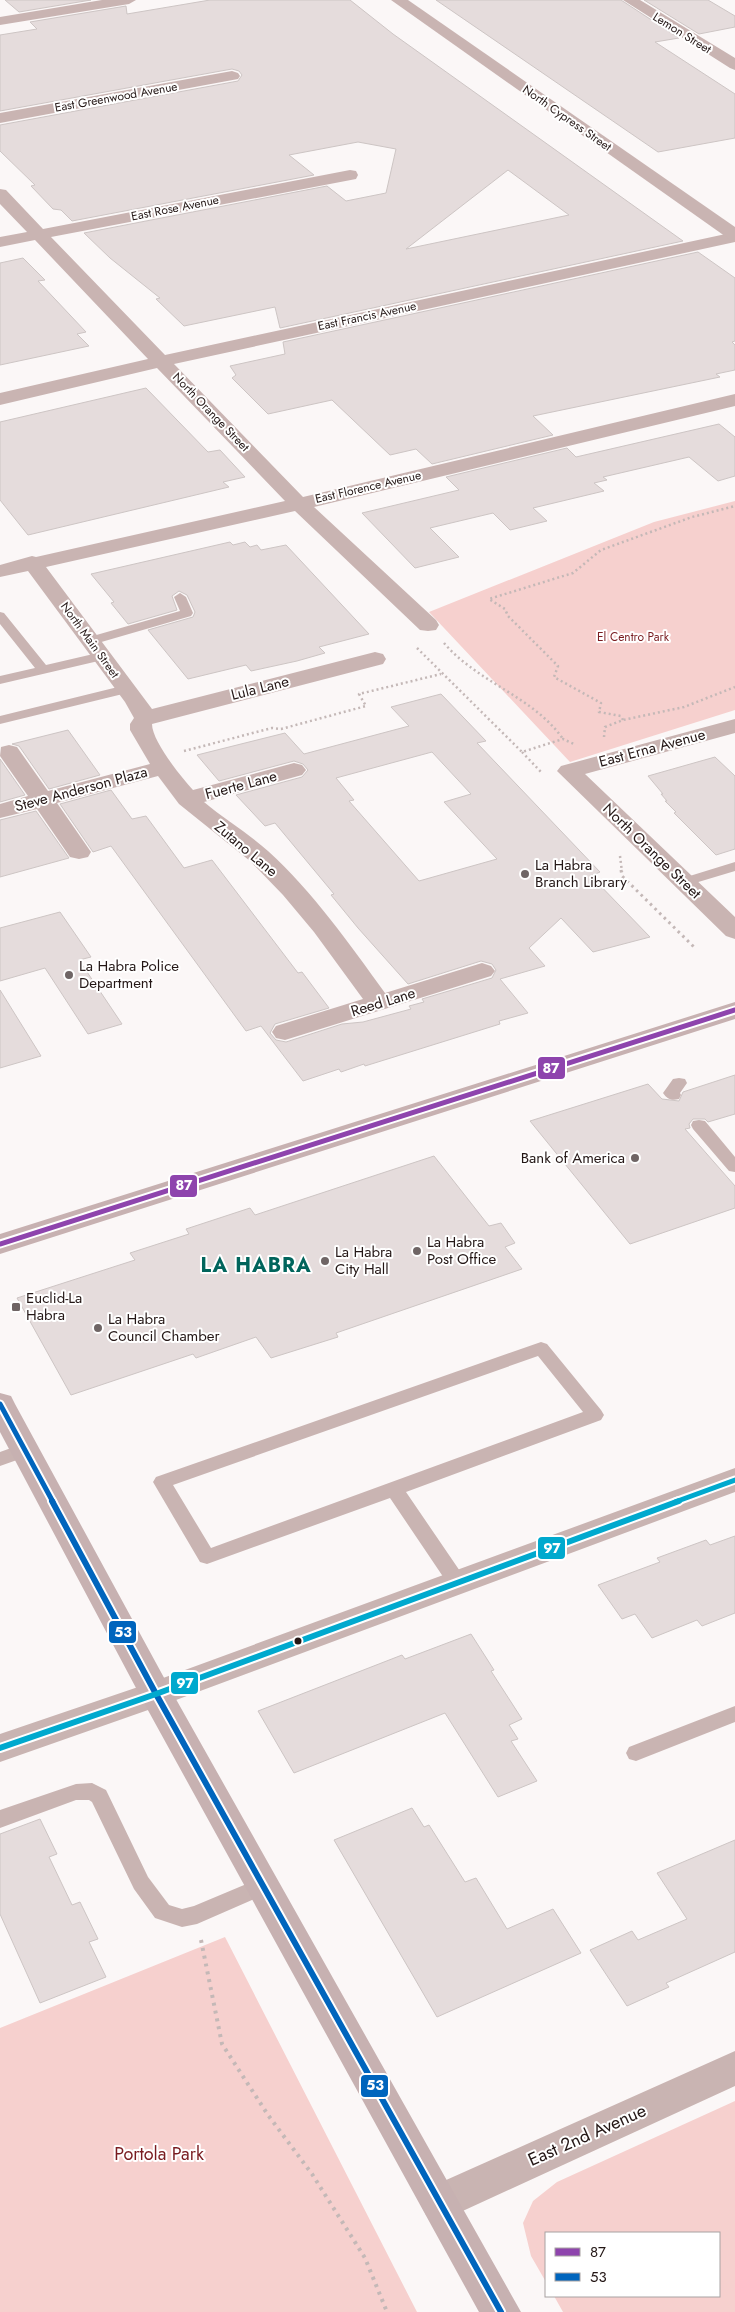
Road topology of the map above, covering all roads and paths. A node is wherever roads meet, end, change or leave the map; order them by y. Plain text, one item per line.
1 (129, 0) edge
2 (398, 0) edge
3 (630, 0) edge
4 (0, 21) edge
5 (735, 65) edge
6 (232, 76) dead end
7 (0, 118) edge
8 (350, 175) dead end
9 (0, 194) edge
10 (41, 234) junction
11 (735, 236) edge
12 (0, 242) edge
13 (162, 361) junction
14 (0, 399) edge
15 (735, 400) edge
16 (299, 504) junction
17 (735, 506) edge
18 (32, 562) junction
19 (0, 571) edge
20 (180, 597) dead end
21 (0, 616) edge
22 (428, 625) dead end
23 (443, 641) dead end
24 (412, 643) dead end
25 (96, 649) junction
26 (375, 659) dead end
27 (43, 670) junction
28 (442, 674) junction
29 (0, 680) edge
30 (735, 687) edge
31 (126, 689) junction
32 (145, 718) junction
33 (0, 720) edge
34 (623, 720) junction
35 (735, 726) edge
36 (563, 739) junction
37 (595, 740) dead end
38 (577, 746) dead end
39 (9, 752) dead end
40 (522, 752) junction
41 (163, 768) junction
42 (294, 770) dead end
43 (558, 774) junction
44 (216, 791) junction
45 (187, 799) junction
46 (42, 800) junction
47 (0, 811) edge
48 (79, 852) dead end
49 (619, 853) dead end
50 (735, 866) edge
51 (685, 882) junction
52 (735, 931) edge
53 (694, 947) dead end
54 (482, 971) dead end
55 (379, 1003) junction
56 (735, 1010) edge
57 (285, 1032) dead end
58 (699, 1125) dead end
59 (735, 1167) edge
60 (0, 1244) edge
61 (0, 1404) edge
62 (12, 1455) edge
63 (735, 1480) edge
64 (394, 1489) junction
65 (457, 1582) junction
66 (156, 1694) junction
67 (735, 1714) edge
68 (0, 1748) edge
69 (636, 1753) dead end
70 (0, 1819) edge
71 (263, 1886) junction
72 (198, 1915) junction
73 (735, 2068) edge
74 (440, 2202) junction
75 (387, 2312) edge
76 (501, 2312) edge

1 - 4 street
2 - 11 street, North Cypress Street
3 - 5 street, Lemon Street
6 - 7 street, East Greenwood Avenue
8 - 10 street, East Rose Avenue
9 - 10 street, North Orange Street
10 - 12 street, East Rose Avenue
10 - 13 street, North Orange Street
11 - 13 street, East Francis Avenue
13 - 14 street, East Francis Avenue
13 - 16 street, North Orange Street
15 - 16 street, East Florence Avenue
16 - 18 street, East Florence Avenue
16 - 22 street, North Orange Street
17 - 34 path
18 - 19 street, East Florence Avenue
18 - 25 street, North Main Street
20 - 25 lane
21 - 27 lane
23 - 36 path
24 - 28 path
25 - 27 lane
25 - 31 street, North Main Street
26 - 32 street, Lula Lane
27 - 29 lane
28 - 40 path
28 - 44 path
30 - 34 path
31 - 32 street, North Main Street
31 - 33 lane
32 - 41 street, Zutano Lane
34 - 37 path
35 - 43 street, East Erna Avenue
36 - 38 path
36 - 40 path
39 - 46 street
40 - 43 path
41 - 45 street, Zutano Lane
41 - 46 street, Steve Anderson Plaza
42 - 44 street, Fuerte Lane
43 - 51 street, North Orange Street
44 - 45 street, Fuerte Lane
45 - 55 street, Zutano Lane
46 - 47 street, Steve Anderson Plaza
46 - 48 street
49 - 53 path
50 - 51 lane
51 - 52 street, North Orange Street
54 - 55 street, Reed Lane
55 - 57 street, Reed Lane
56 - 60 main road
58 - 59 lane
61 - 62 main road
62 - 66 main road
63 - 65 street
64 - 64 lane
64 - 65 lane
65 - 66 street
66 - 68 street
66 - 71 main road
67 - 69 lane
70 - 72 lane
71 - 72 lane
71 - 74 main road
72 - 75 path
73 - 74 street, East 2nd Avenue
74 - 76 main road

